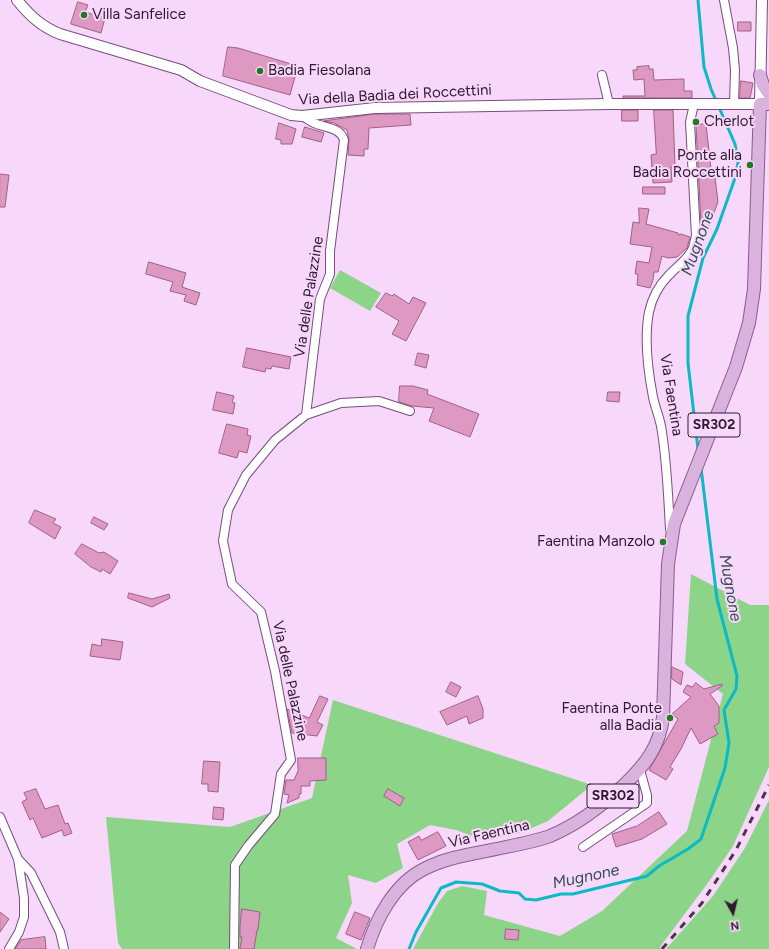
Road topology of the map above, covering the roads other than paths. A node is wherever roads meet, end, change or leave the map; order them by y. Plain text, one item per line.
1 (17, 0) edge
2 (724, 0) edge
3 (762, 0) edge
4 (602, 75) dead end
5 (760, 75) junction
6 (769, 94) edge
7 (610, 104) junction
8 (695, 104) junction
9 (732, 104) junction
10 (764, 104) edge
11 (302, 116) junction
12 (410, 411) dead end
13 (306, 415) junction
14 (671, 538) junction
15 (640, 770) junction
16 (0, 817) edge
17 (583, 846) dead end
18 (18, 859) junction
19 (9, 949) edge
20 (64, 949) edge
21 (234, 949) edge
22 (367, 949) edge

1 - 11 street, Via della Badia dei Roccettini
2 - 9 street
3 - 5 street, SR302
4 - 7 street
5 - 6 main road
5 - 10 street, SR302
7 - 8 street, Via della Badia dei Roccettini
7 - 11 street, Via della Badia dei Roccettini
8 - 9 street, Via della Badia dei Roccettini
8 - 14 street, Via Faentina
9 - 10 street
10 - 14 main road, Via Faentina / SR302
11 - 13 street, Via delle Palazzine
12 - 13 street
13 - 21 street, Via delle Palazzine
14 - 15 main road, Via Faentina / SR302
15 - 17 street
15 - 22 main road, Via Faentina / SR302
16 - 18 street
18 - 19 street
18 - 20 street

